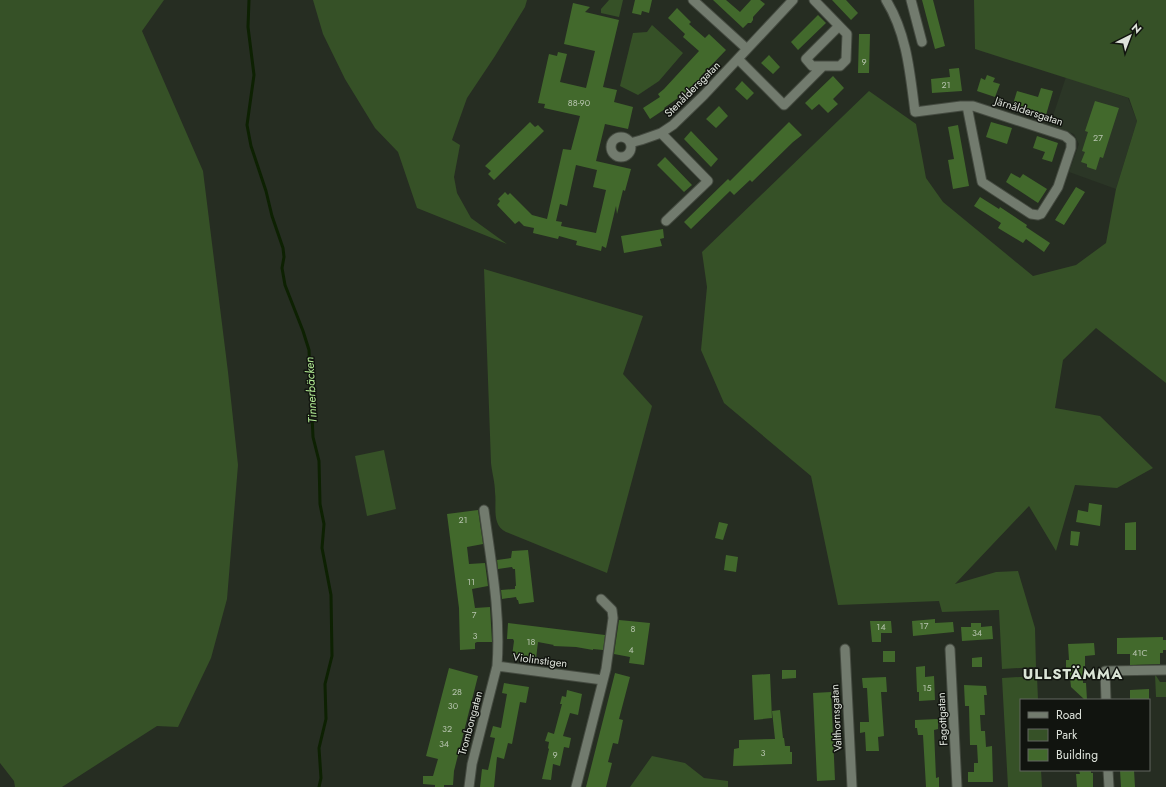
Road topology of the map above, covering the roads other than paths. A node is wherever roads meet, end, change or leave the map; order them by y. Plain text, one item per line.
1 (693, 0) edge
2 (793, 0) edge
3 (814, 0) edge
4 (886, 0) edge
5 (911, 0) edge
6 (839, 26) junction
7 (922, 42) dead end
8 (747, 49) junction
9 (738, 59) junction
10 (823, 66) junction
11 (967, 106) junction
12 (661, 133) junction
13 (630, 143) dead end
14 (666, 221) dead end
15 (484, 510) dead end
16 (601, 599) dead end
17 (845, 649) dead end
18 (950, 649) dead end
19 (497, 666) junction
20 (1166, 670) edge
21 (603, 680) junction
22 (1106, 699) edge
23 (1108, 771) edge
24 (470, 787) edge
25 (576, 787) edge
26 (852, 787) edge
27 (957, 787) edge
28 (1108, 787) edge

1 - 8 street
2 - 8 street, Stenåldersgatan
3 - 6 street
4 - 11 street, Järnåldersgatan
5 - 7 street
6 - 10 street
6 - 10 street
8 - 9 street, Stenåldersgatan
9 - 10 street
9 - 12 street, Stenåldersgatan
11 - 11 street, Järnåldersgatan
12 - 13 street, Stenåldersgatan
12 - 14 street
15 - 19 street, Violinstigen
16 - 21 street
17 - 26 street, Valthornsgatan
18 - 27 street, Fagottgatan
19 - 21 street, Violinstigen
19 - 24 street, Trombongatan
20 - 22 street
21 - 25 street
23 - 28 street

